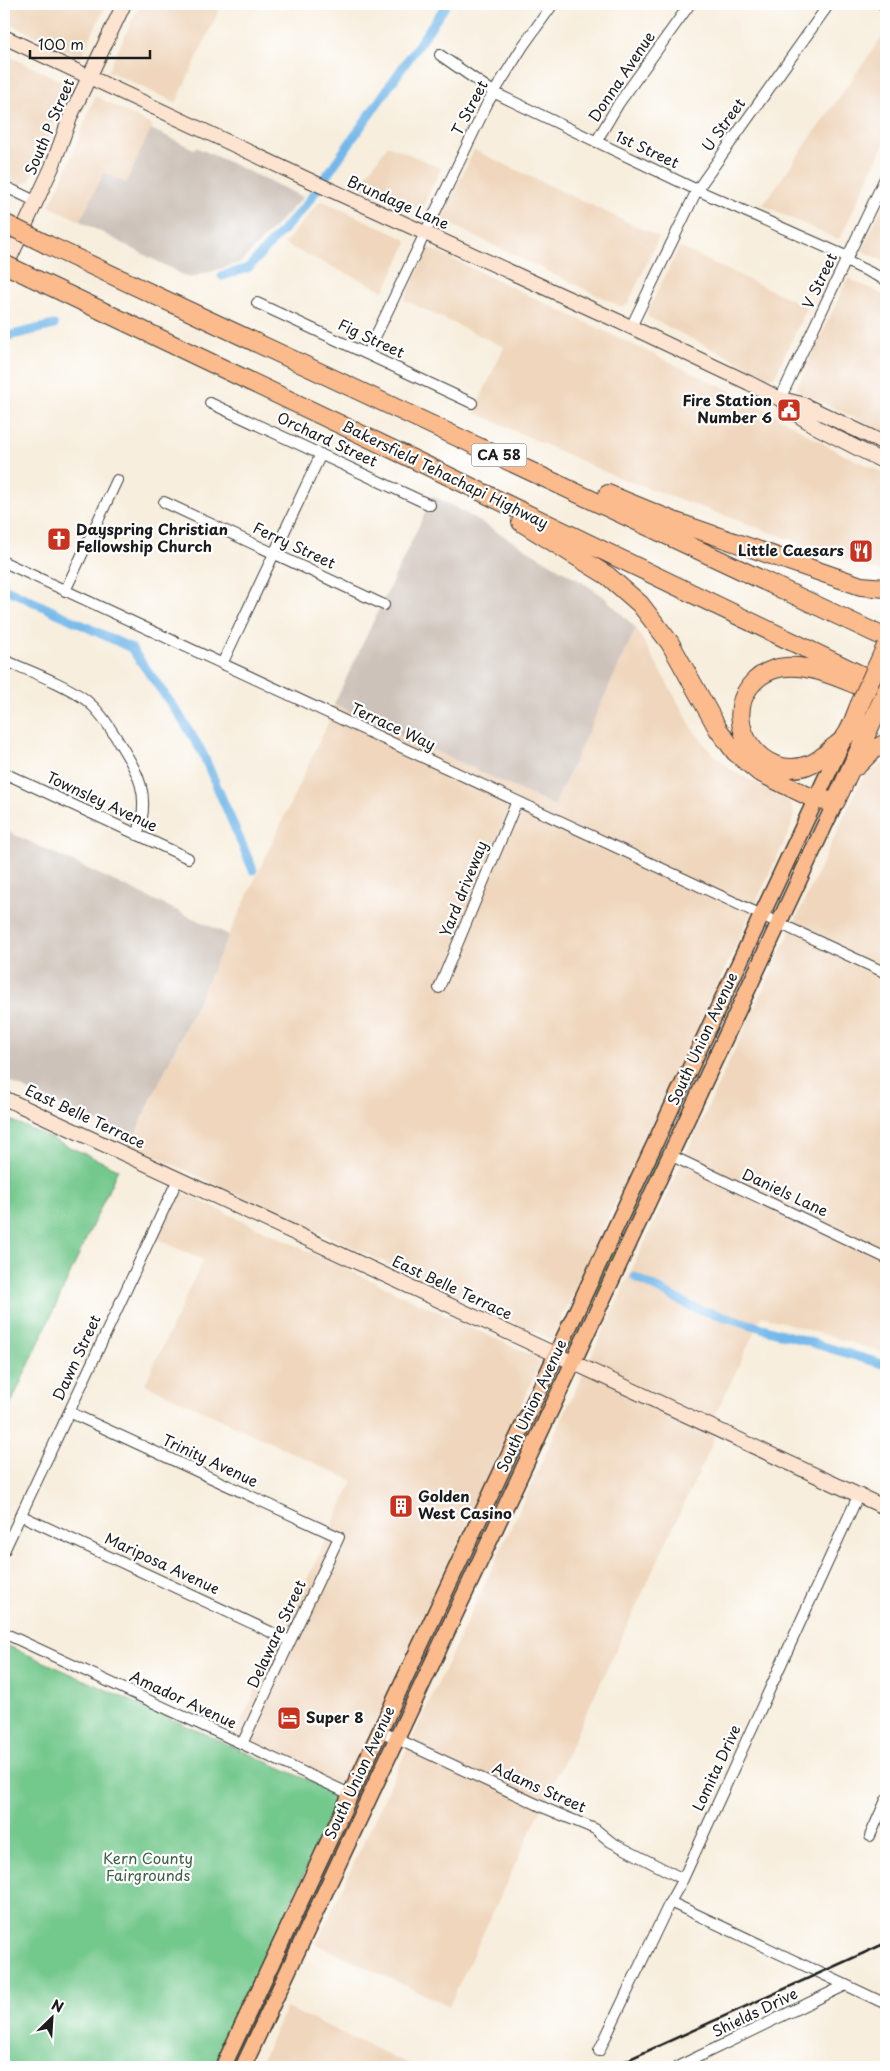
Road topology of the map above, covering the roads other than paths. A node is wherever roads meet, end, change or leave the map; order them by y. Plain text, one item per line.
1 (124, 4) edge
2 (553, 4) edge
3 (690, 4) edge
4 (829, 4) edge
5 (882, 4) edge
6 (886, 6) edge
7 (4, 37) edge
8 (440, 55) dead end
9 (89, 77) junction
10 (495, 93) junction
11 (596, 142) junction
12 (886, 176) edge
13 (4, 186) edge
14 (696, 190) junction
15 (35, 201) junction
16 (4, 223) edge
17 (426, 233) junction
18 (847, 259) junction
19 (4, 264) edge
20 (4, 271) edge
21 (886, 280) edge
22 (257, 303) dead end
23 (631, 327) junction
24 (367, 354) junction
25 (780, 399) junction
26 (210, 403) dead end
27 (472, 403) dead end
28 (462, 438) junction
29 (886, 444) edge
30 (320, 454) junction
31 (886, 463) edge
32 (440, 472) junction
33 (117, 480) dead end
34 (164, 502) dead end
35 (430, 505) dead end
36 (274, 554) junction
37 (4, 562) edge
38 (886, 588) edge
39 (65, 591) junction
40 (384, 605) dead end
41 (829, 610) junction
42 (886, 633) edge
43 (886, 638) edge
44 (886, 646) edge
45 (4, 660) edge
46 (222, 664) junction
47 (886, 687) edge
48 (886, 692) edge
49 (886, 696) edge
50 (844, 738) junction
51 (886, 743) edge
52 (4, 773) edge
53 (846, 778) junction
54 (816, 800) junction
55 (517, 801) junction
56 (836, 801) junction
57 (137, 835) junction
58 (188, 858) dead end
59 (770, 919) junction
60 (886, 973) edge
61 (439, 988) dead end
62 (693, 1062) junction
63 (4, 1098) edge
64 (670, 1156) junction
65 (178, 1179) junction
66 (886, 1258) edge
67 (556, 1354) junction
68 (573, 1363) junction
69 (69, 1412) junction
70 (858, 1496) junction
71 (886, 1508) edge
72 (20, 1515) junction
73 (339, 1537) joint
74 (4, 1551) edge
75 (4, 1633) edge
76 (290, 1641) junction
77 (380, 1731) junction
78 (397, 1739) junction
79 (242, 1744) junction
80 (350, 1794) junction
81 (886, 1800) edge
82 (870, 1836) dead end
83 (683, 1879) junction
84 (670, 1902) junction
85 (846, 1985) junction
86 (886, 2004) edge
87 (599, 2051) dead end
88 (223, 2067) edge
89 (243, 2067) edge
90 (677, 2067) edge

1 - 9 street, South P Street
2 - 10 street, T Street
3 - 11 street, Donna Avenue
4 - 14 street, U Street
5 - 6 street
7 - 9 street, Brundage Lane
8 - 10 street, 1st Street
9 - 15 street, South P Street
9 - 17 street, Brundage Lane
10 - 11 street, 1st Street
10 - 17 street, T Street
11 - 14 street, 1st Street
12 - 18 street, V Street
13 - 15 street
14 - 18 street, 1st Street
14 - 23 street, U Street
15 - 20 street, South P Street
16 - 28 highway, CA 58, bridge
17 - 23 street, Brundage Lane
17 - 24 street, T Street
18 - 21 street, 1st Street
18 - 25 street, V Street
19 - 32 highway, Bakersfield Tehachapi Highway / CA 58, bridge
22 - 24 street, Fig Street
23 - 25 street, Brundage Lane
24 - 27 street, Fig Street
25 - 29 street, Brundage Lane
25 - 31 street, Brundage Lane
26 - 30 street, Orchard Street
28 - 38 highway
28 - 41 highway, CA 58
30 - 35 street, Orchard Street
30 - 36 street
32 - 47 highway, Bakersfield Tehachapi Highway / CA 58
32 - 54 highway
33 - 39 street
34 - 36 street, Ferry Street
36 - 40 street, Ferry Street
36 - 46 street
37 - 39 street, Terrace Way
39 - 46 street, Terrace Way
41 - 42 highway
41 - 43 highway, CA 58
44 - 50 highway, bridge
45 - 57 street
46 - 55 street, Terrace Way
48 - 53 highway, bridge
49 - 50 highway
50 - 54 main road, South Union Avenue
51 - 53 highway
52 - 57 street, Townsley Avenue
53 - 56 highway
54 - 56 highway
54 - 59 main road, South Union Avenue
55 - 59 street, Terrace Way
55 - 61 street, Yard driveway
56 - 59 main road, South Union Avenue
57 - 58 street, Townsley Avenue
59 - 60 street, Terrace Way
59 - 62 main road, South Union Avenue
59 - 64 main road, South Union Avenue
62 - 64 main road
62 - 67 main road, South Union Avenue
63 - 65 street, East Belle Terrace
64 - 66 street, Daniels Lane
64 - 68 main road, South Union Avenue
65 - 67 street, East Belle Terrace
65 - 69 street, Dawn Street
67 - 68 street, East Belle Terrace
67 - 77 main road, South Union Avenue
68 - 70 street, East Belle Terrace
68 - 78 main road, South Union Avenue
69 - 72 street, Dawn Street
69 - 73 street, Trinity Avenue
70 - 71 street, East Belle Terrace
70 - 83 street, Lomita Drive
72 - 74 street, Dawn Street
72 - 76 street, Mariposa Avenue
73 - 76 street, Delaware Street
75 - 79 street, Amador Avenue
76 - 79 street, Delaware Street
77 - 78 street, Adams Street
77 - 80 main road, South Union Avenue
78 - 83 street, Adams Street
78 - 89 main road, South Union Avenue
79 - 80 street, Amador Avenue
80 - 88 main road, South Union Avenue
81 - 82 street
83 - 84 street, Lomita Drive
84 - 85 street
84 - 87 street, Lomita Drive
85 - 86 street
85 - 90 street, Shields Drive

